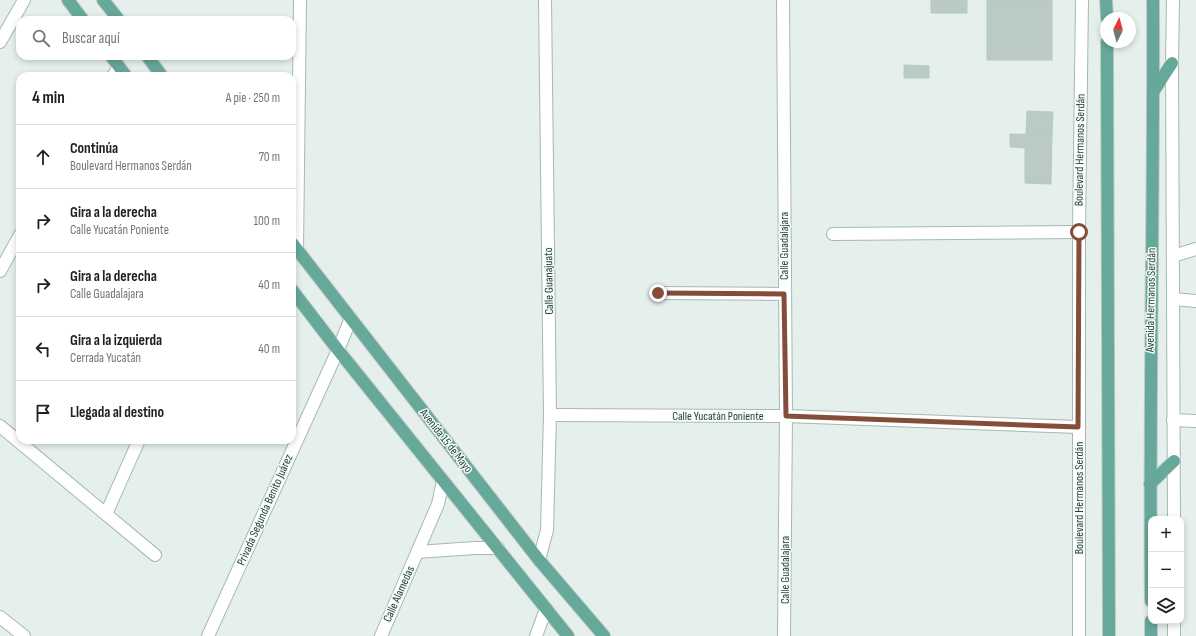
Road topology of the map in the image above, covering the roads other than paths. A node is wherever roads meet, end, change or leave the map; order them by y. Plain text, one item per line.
1 (24, 0) edge
2 (68, 0) edge
3 (103, 0) edge
4 (300, 0) edge
5 (545, 0) edge
6 (783, 0) edge
7 (1082, 0) edge
8 (1106, 0) edge
9 (1153, 0) edge
10 (1173, 0) edge
11 (1106, 12) edge
12 (80, 16) edge
13 (116, 16) edge
14 (0, 42) edge
15 (1107, 48) edge
16 (113, 60) edge
17 (150, 60) edge
18 (1172, 63) junction
19 (119, 72) edge
20 (159, 72) edge
21 (1153, 92) junction
22 (296, 164) edge
23 (1079, 232) junction
24 (833, 234) dead end
25 (16, 242) edge
26 (296, 249) edge
27 (1196, 249) edge
28 (1173, 256) junction
29 (0, 271) edge
30 (658, 293) dead end
31 (784, 294) junction
32 (296, 295) edge
33 (1173, 299) junction
34 (1196, 301) edge
35 (351, 318) junction
36 (338, 350) junction
37 (550, 415) junction
38 (786, 416) junction
39 (1173, 420) junction
40 (1196, 421) edge
41 (0, 426) edge
42 (1078, 427) junction
43 (16, 439) edge
44 (296, 442) edge
45 (22, 444) edge
46 (137, 444) edge
47 (295, 444) edge
48 (1174, 461) junction
49 (443, 481) junction
50 (1150, 484) junction
51 (106, 514) junction
52 (1174, 516) edge
53 (498, 548) junction
54 (417, 552) junction
55 (155, 555) dead end
56 (539, 560) junction
57 (1151, 588) edge
58 (546, 609) junction
59 (0, 617) edge
60 (1151, 624) edge
61 (1174, 624) edge
62 (24, 636) edge
63 (208, 636) edge
64 (381, 636) edge
65 (536, 636) edge
66 (568, 636) edge
67 (604, 636) edge
68 (784, 636) edge
69 (1080, 636) edge
70 (1109, 636) edge
71 (1151, 636) edge
72 (1174, 636) edge

1 - 14 street
2 - 12 main road
3 - 13 main road
4 - 22 street
5 - 37 street, Calle Guanajuato
6 - 31 street, Calle Guadalajara
7 - 23 street, Boulevard Hermanos Serdán
8 - 11 main road
9 - 21 main road, Avenida Hermanos Serdán
10 - 18 street
15 - 70 main road
16 - 19 main road
17 - 20 main road
18 - 21 main road
18 - 28 street
21 - 50 main road, Avenida Hermanos Serdán
23 - 24 street
23 - 42 street, Boulevard Hermanos Serdán
25 - 29 street
26 - 35 main road, Avenida 15 de Mayo
27 - 28 street
28 - 33 street
30 - 31 street
31 - 38 street, Calle Guadalajara
32 - 36 main road
33 - 34 street
33 - 39 street
35 - 36 street, Privada Segunda Benito Juárez
35 - 56 main road, Avenida 15 de Mayo
36 - 44 street, Privada Segunda Benito Juárez
36 - 49 main road
37 - 38 street, Calle Yucatán Poniente
37 - 56 street, Calle Guanajuato
38 - 42 street, Calle Yucatán Poniente
38 - 68 street, Calle Guadalajara
39 - 40 street
39 - 48 street
41 - 43 street
42 - 69 street, Boulevard Hermanos Serdán
45 - 51 street
46 - 51 street
47 - 63 street, Privada Segunda Benito Juárez
48 - 50 main road
48 - 52 street
49 - 53 main road
49 - 54 street, Calle Alamedas
50 - 57 main road, Avenida Hermanos Serdán
51 - 55 street
53 - 54 street, Calle Alamedas
53 - 58 main road
54 - 64 street, Calle Alamedas
56 - 67 main road, Avenida 15 de Mayo
58 - 65 street
58 - 66 main road
59 - 62 street
60 - 71 main road
61 - 72 street

